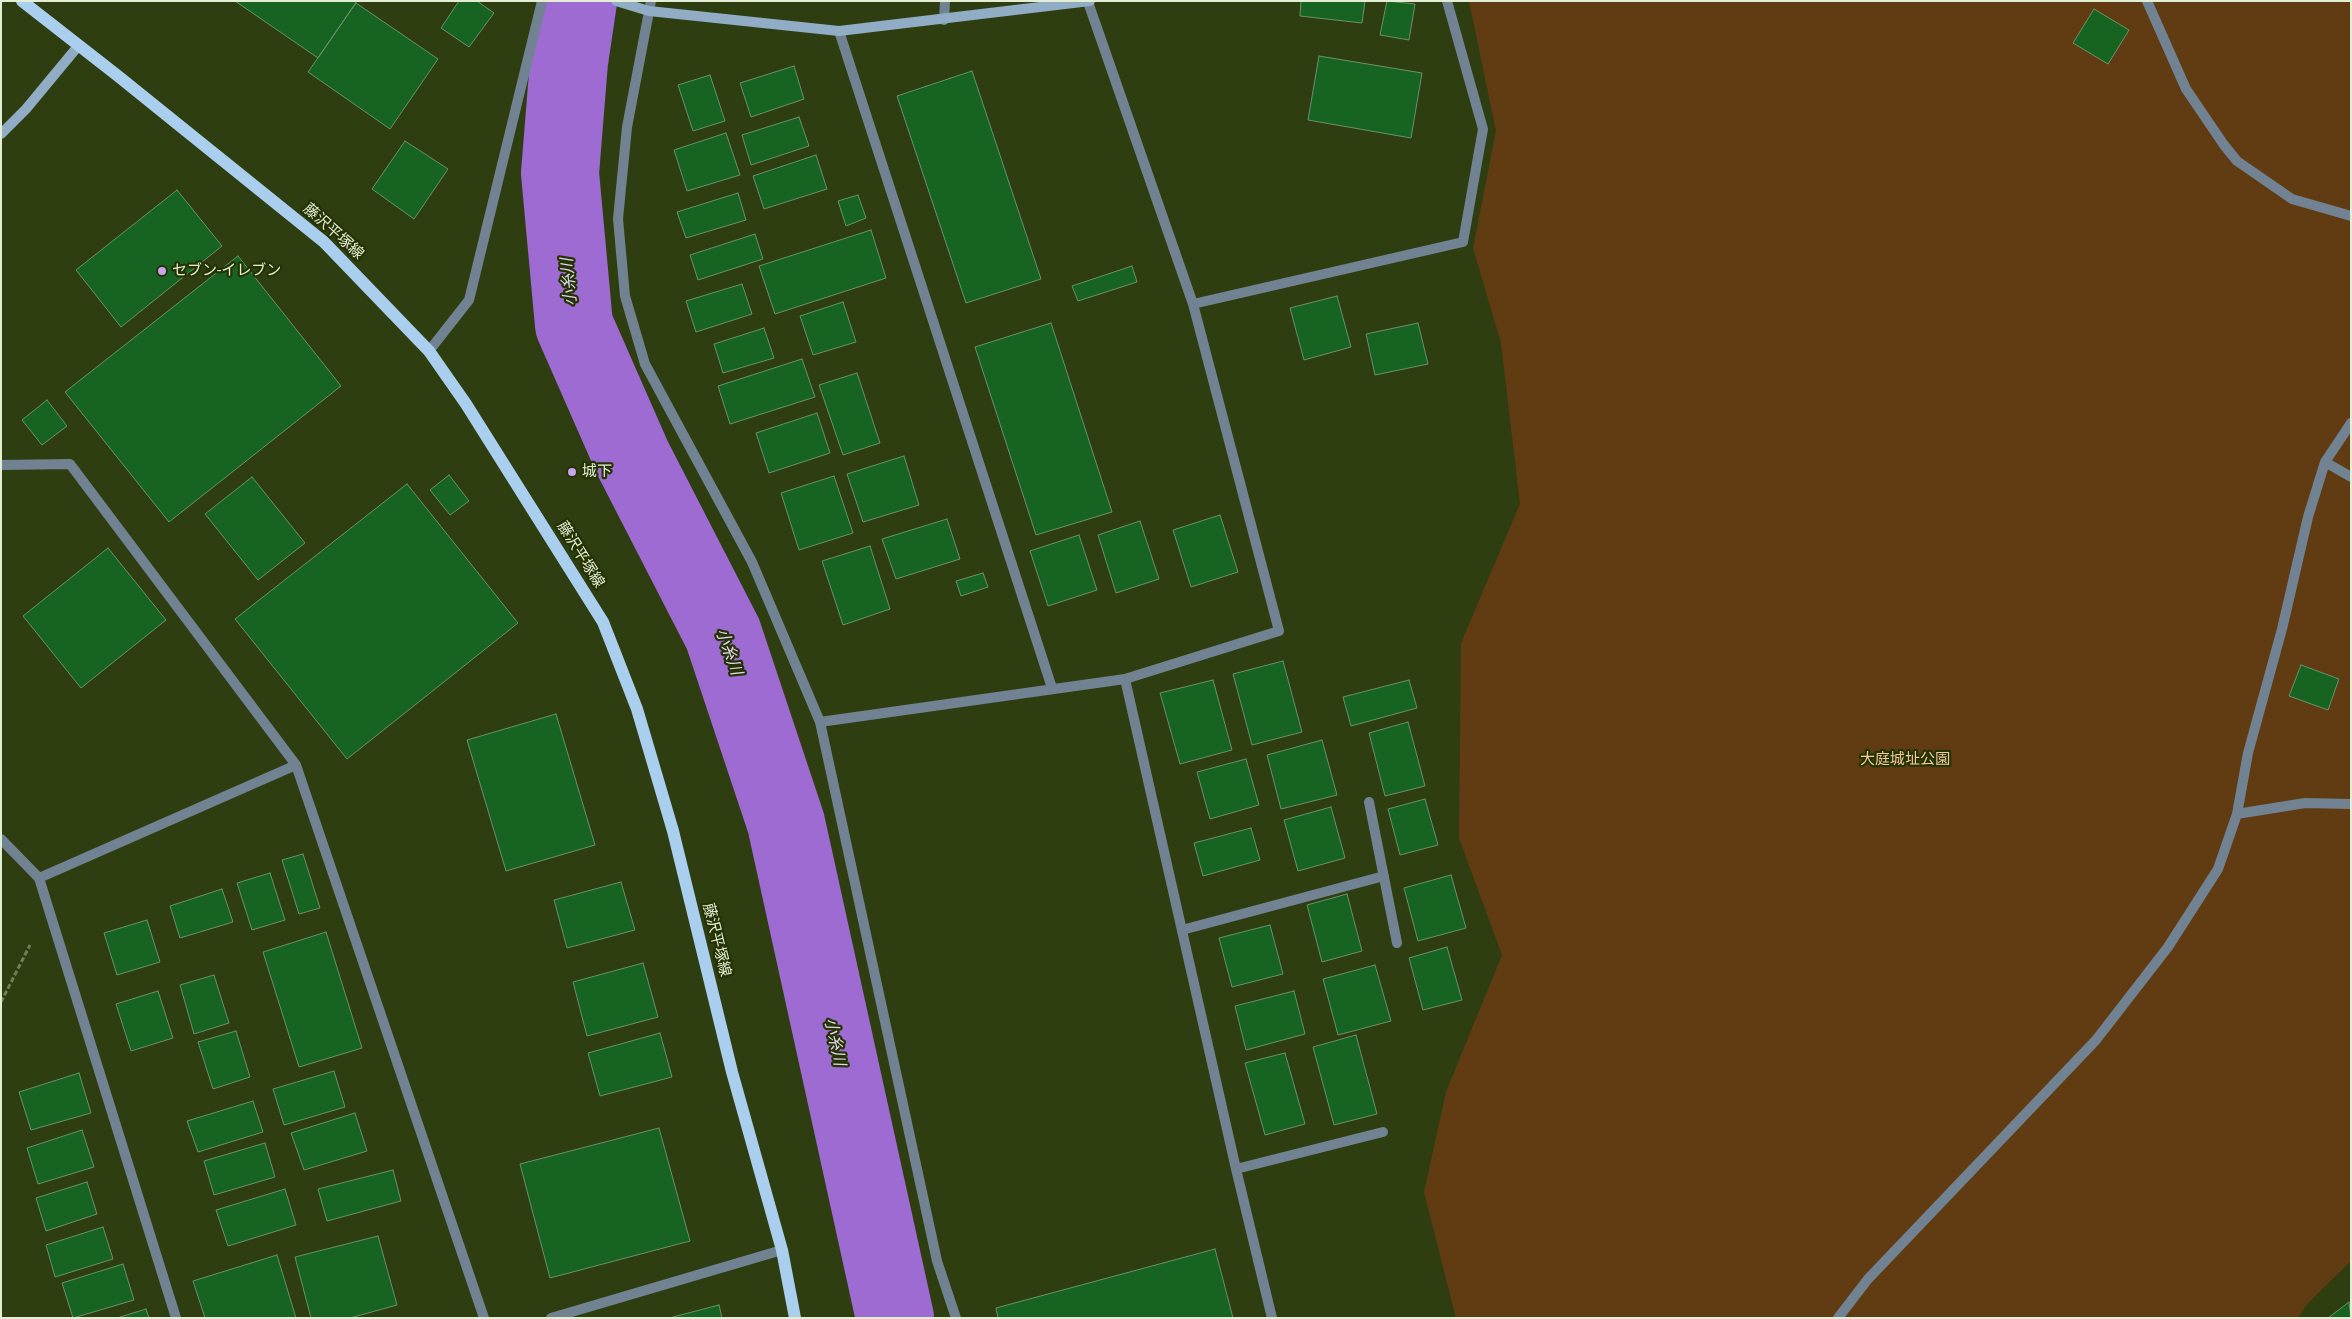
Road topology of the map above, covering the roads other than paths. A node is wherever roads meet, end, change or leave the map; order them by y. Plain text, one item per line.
1 (22, 1) edge
2 (542, 1) edge
3 (945, 1) edge
4 (1447, 1) edge
5 (2147, 1) edge
6 (617, 2) edge
7 (1089, 2) edge
8 (650, 6) edge
9 (944, 20) junction
10 (839, 31) junction
11 (79, 45) junction
12 (1, 134) edge
13 (2351, 216) edge
14 (1193, 304) junction
15 (429, 351) junction
16 (2351, 423) edge
17 (2325, 462) junction
18 (1, 465) edge
19 (2351, 477) edge
20 (1125, 679) junction
21 (1052, 688) junction
22 (820, 722) junction
23 (296, 765) junction
24 (1369, 802) dead end
25 (2351, 804) edge
26 (2237, 814) junction
27 (1, 839) edge
28 (1384, 876) junction
29 (39, 878) junction
30 (1182, 930) junction
31 (1397, 943) dead end
32 (1383, 1132) dead end
33 (1236, 1169) junction
34 (782, 1250) junction
35 (176, 1318) edge
36 (484, 1318) edge
37 (551, 1318) edge
38 (795, 1318) edge
39 (956, 1318) edge
40 (1272, 1318) edge
41 (1838, 1318) edge

1 - 11 main road, 藤沢平塚線
2 - 15 street
3 - 9 street
4 - 14 street
5 - 13 street
6 - 8 street
7 - 9 street
7 - 14 street
8 - 10 street
8 - 22 street
9 - 10 street
10 - 21 street
11 - 12 street
11 - 15 main road, 藤沢平塚線
14 - 20 street
15 - 34 main road, 藤沢平塚線
16 - 17 street
17 - 19 street
17 - 26 street
18 - 23 street
20 - 21 street
20 - 30 street
21 - 22 street
22 - 39 street
23 - 29 street
23 - 36 street
24 - 28 street
25 - 26 street
26 - 41 street
27 - 29 street
28 - 30 street
28 - 31 street
29 - 35 street
30 - 33 street
32 - 33 street
33 - 40 street
34 - 37 street
34 - 38 main road, 藤沢平塚線

